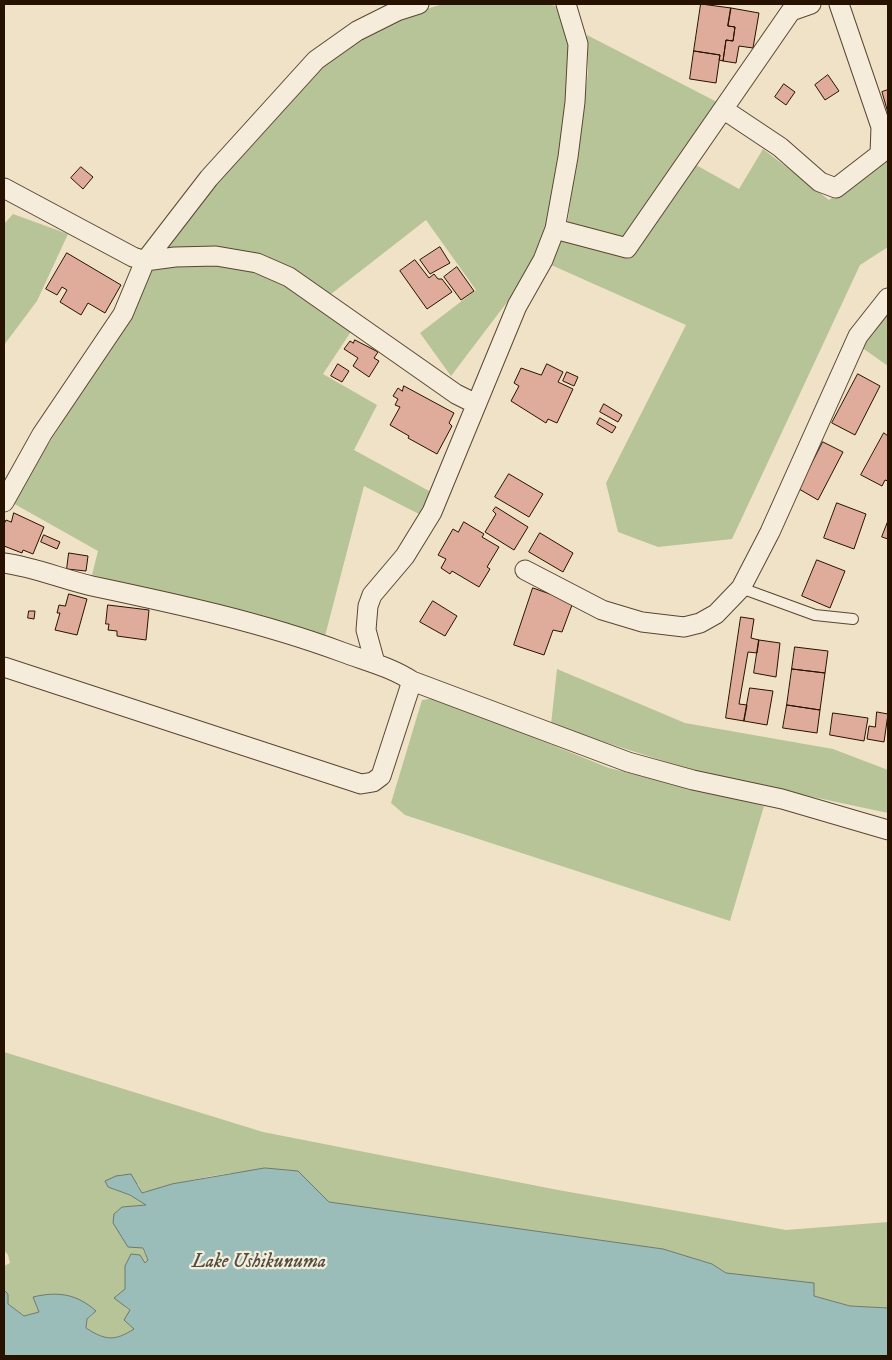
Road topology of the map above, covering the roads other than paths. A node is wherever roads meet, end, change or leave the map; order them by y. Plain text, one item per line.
1 (419, 4) edge
2 (566, 4) edge
3 (811, 4) edge
4 (839, 4) edge
5 (723, 109) junction
6 (4, 188) edge
7 (555, 229) junction
8 (145, 261) junction
9 (888, 298) edge
10 (476, 404) junction
11 (4, 502) edge
12 (4, 563) edge
13 (525, 570) dead end
14 (741, 588) junction
15 (853, 619) dead end
16 (375, 663) junction
17 (4, 667) edge
18 (412, 681) junction
19 (888, 830) edge

1 - 8 street
2 - 7 street
3 - 5 street
4 - 5 street
5 - 7 street
6 - 8 street
7 - 10 street
8 - 10 street
8 - 11 street
9 - 14 street
10 - 16 street
12 - 16 street
13 - 14 street
14 - 15 lane
16 - 18 street
17 - 18 street
18 - 19 street

